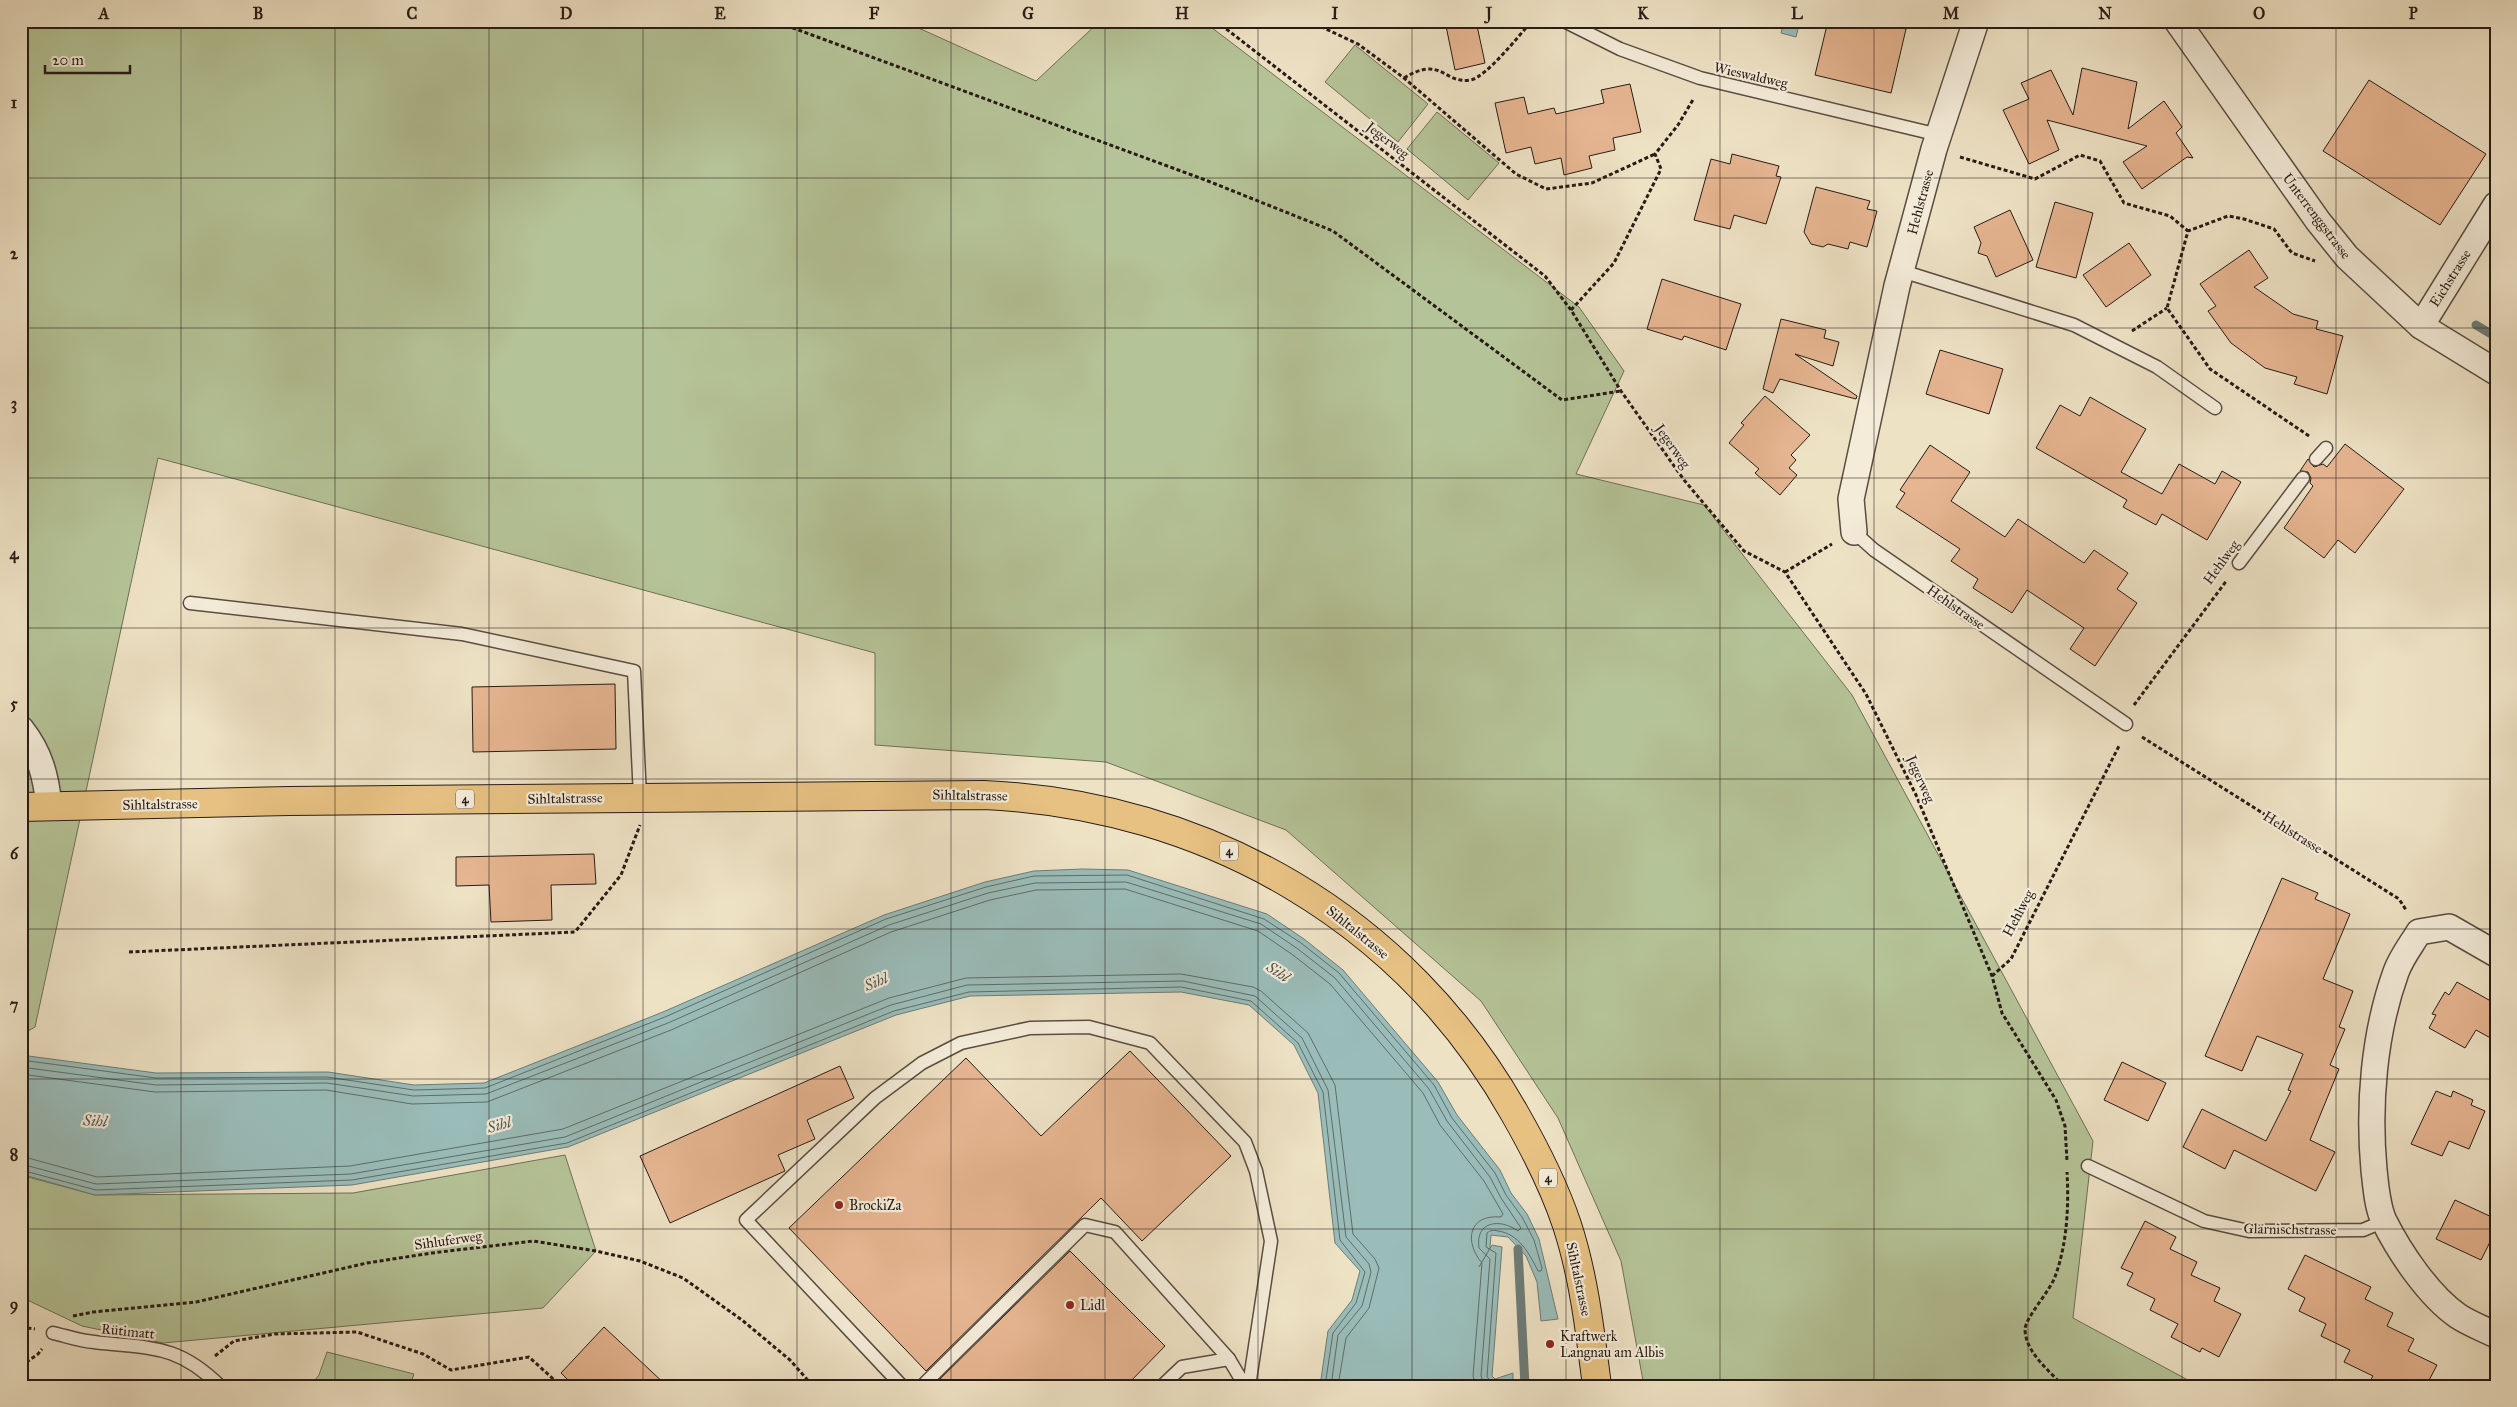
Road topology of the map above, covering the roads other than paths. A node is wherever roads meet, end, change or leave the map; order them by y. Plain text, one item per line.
1 (1564, 21) edge
2 (1976, 21) edge
3 (2177, 21) edge
4 (1936, 142) junction
5 (2496, 205) edge
6 (1902, 272) junction
7 (2421, 326) junction
8 (2496, 372) edge
9 (2215, 408) dead end
10 (2326, 448) road end
11 (2316, 459) dead end
12 (2303, 478) dead end
13 (1854, 532) joint
14 (2239, 563) road end
15 (190, 603) dead end
16 (2126, 724) road end
17 (21, 729) edge
18 (640, 797) junction
19 (49, 806) junction
20 (21, 807) edge
21 (2496, 954) edge
22 (2088, 1166) dead end
23 (2384, 1221) junction
24 (53, 1333) road end
25 (2496, 1335) edge
26 (1229, 1359) junction
27 (220, 1386) edge
28 (902, 1386) edge
29 (922, 1386) edge
30 (1162, 1386) edge
31 (1245, 1386) edge
32 (1249, 1386) edge
33 (1597, 1386) edge

1 - 4 lane, Wieswaldweg
2 - 4 street, Hehlstrasse
3 - 7 street, Unterrenggstrasse
4 - 6 street, Hehlstrasse
5 - 7 street, Eichstrasse
6 - 9 lane
6 - 13 street, Hehlstrasse
7 - 8 street, Unterrenggstrasse
10 - 11 lane
12 - 14 lane, Hehlweg
13 - 16 lane, Hehlstrasse
15 - 18 lane
17 - 19 street
18 - 19 main road, Sihltalstrasse / 4
18 - 33 main road, Sihltalstrasse / 4
19 - 20 main road, Sihltalstrasse / 4
21 - 23 street
22 - 23 lane, Glärnischstrasse
23 - 25 street
24 - 27 lane, Rütimatt
26 - 29 lane
26 - 30 lane
26 - 31 lane
28 - 32 lane

